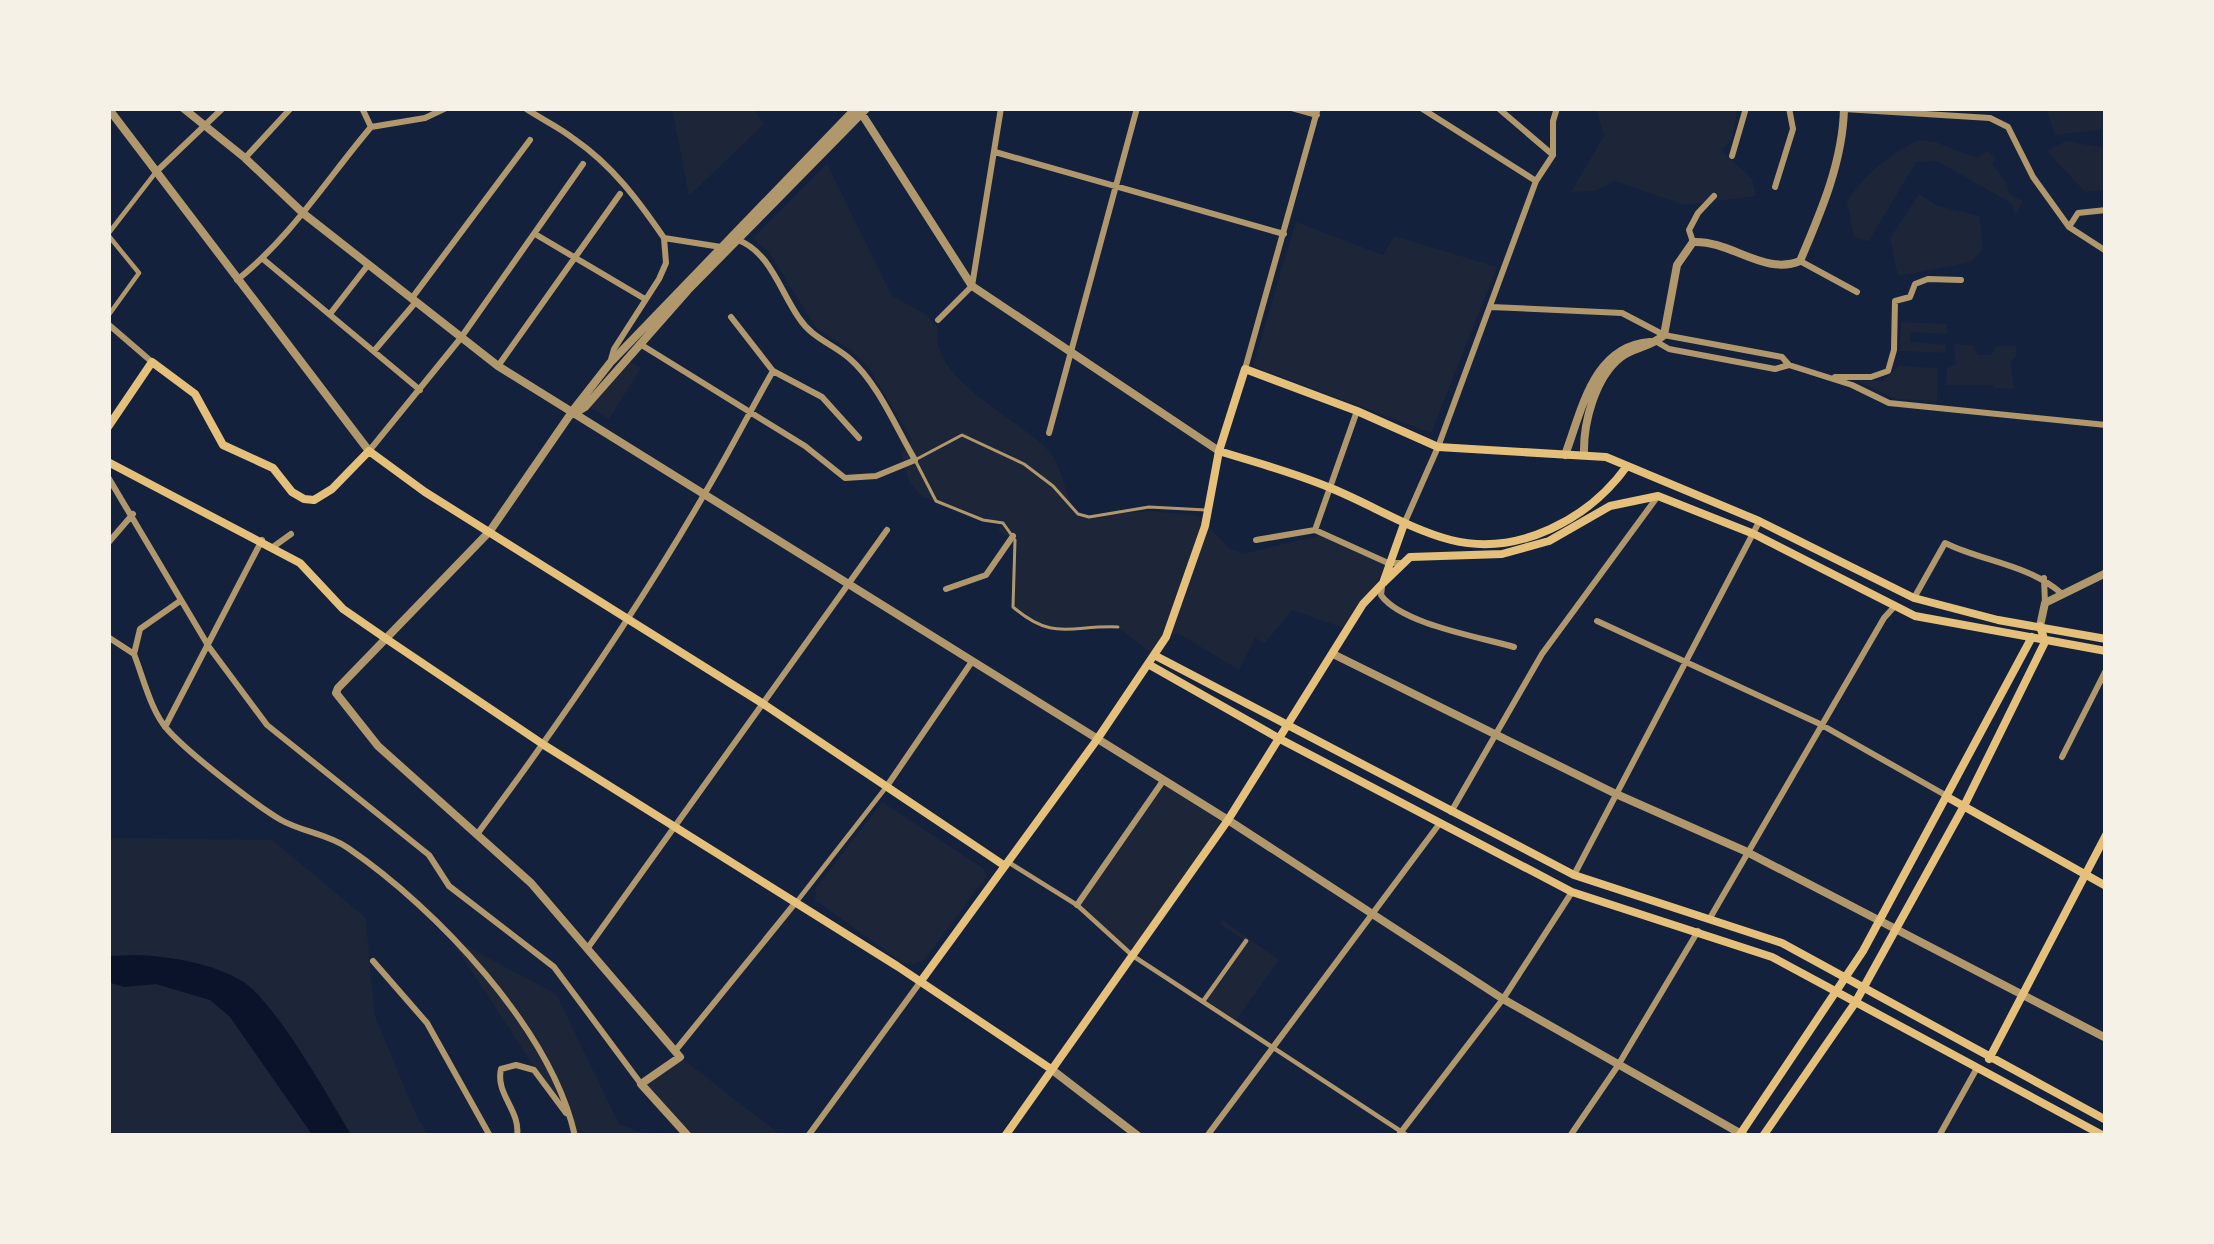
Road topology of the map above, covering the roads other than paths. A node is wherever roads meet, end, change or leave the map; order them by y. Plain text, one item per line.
1 (109, 108) edge
2 (183, 108) edge
3 (223, 108) edge
4 (291, 108) edge
5 (362, 108) edge
6 (446, 108) edge
7 (525, 108) edge
8 (1000, 108) edge
9 (1137, 108) edge
10 (1292, 108) edge
11 (1421, 108) edge
12 (1498, 108) edge
13 (1554, 108) edge
14 (1746, 108) edge
15 (1789, 108) edge
16 (1844, 108) edge
17 (861, 110) edge
18 (1925, 111) edge
19 (1317, 112) edge
20 (1990, 113) edge
21 (204, 127) junction
22 (371, 127) junction
23 (530, 140) dead end
24 (995, 152) junction
25 (1553, 155) junction
26 (1732, 156) dead end
27 (245, 158) junction
28 (583, 164) dead end
29 (157, 171) junction
30 (1536, 181) junction
31 (1114, 187) junction
32 (1774, 187) dead end
33 (620, 194) dead end
34 (1714, 196) dead end
35 (2106, 210) edge
36 (304, 214) junction
37 (2069, 227) junction
38 (108, 234) edge
39 (536, 234) junction
40 (1284, 234) junction
41 (664, 238) junction
42 (741, 238) junction
43 (1693, 242) junction
44 (720, 247) junction
45 (2106, 251) edge
46 (575, 258) junction
47 (263, 260) junction
48 (1800, 261) junction
49 (368, 265) junction
50 (237, 280) junction
51 (1961, 280) dead end
52 (972, 286) junction
53 (1857, 292) dead end
54 (646, 299) junction
55 (413, 302) junction
56 (1492, 307) junction
57 (330, 314) junction
58 (731, 317) dead end
59 (108, 320) edge
60 (938, 320) dead end
61 (1661, 338) junction
62 (460, 339) junction
63 (640, 344) junction
64 (374, 351) junction
65 (1070, 354) junction
66 (152, 362) junction
67 (610, 363) junction
68 (1789, 365) junction
69 (498, 367) junction
70 (1245, 369) junction
71 (773, 371) junction
72 (1825, 376) junction
73 (420, 389) junction
74 (1357, 411) junction
75 (750, 413) junction
76 (572, 414) junction
77 (2106, 425) edge
78 (108, 428) edge
79 (1048, 433) dead end
80 (859, 438) dead end
81 (1438, 447) junction
82 (369, 451) junction
83 (1219, 451) junction
84 (1584, 454) junction
85 (1565, 455) junction
86 (915, 460) junction
87 (108, 462) edge
88 (1628, 466) junction
89 (108, 477) edge
90 (1331, 488) junction
91 (706, 493) junction
92 (1658, 496) junction
93 (1602, 497) junction
94 (1610, 506) junction
95 (1206, 510) junction
96 (133, 514) junction
97 (1760, 521) junction
98 (1404, 524) junction
99 (887, 530) dead end
100 (1315, 530) junction
101 (490, 531) junction
102 (291, 534) dead end
103 (1754, 534) junction
104 (1013, 536) junction
105 (262, 540) junction
106 (1256, 540) dead end
107 (108, 543) edge
108 (273, 547) junction
109 (1388, 562) junction
110 (1402, 563) junction
111 (2106, 573) edge
112 (2044, 578) junction
113 (848, 582) junction
114 (1383, 583) junction
115 (946, 590) dead end
116 (2061, 593) junction
117 (1914, 598) junction
118 (180, 601) junction
119 (2045, 603) junction
120 (1895, 607) junction
121 (628, 618) junction
122 (1597, 621) dead end
123 (1118, 626) dead end
124 (2040, 626) junction
125 (108, 637) edge
126 (2106, 638) edge
127 (388, 640) junction
128 (2029, 640) junction
129 (2045, 643) junction
130 (209, 647) junction
131 (1514, 647) dead end
132 (2106, 651) edge
133 (134, 654) junction
134 (1334, 654) junction
135 (1151, 660) junction
136 (971, 663) junction
137 (1688, 664) junction
138 (2106, 670) edge
139 (762, 703) junction
140 (1820, 724) junction
141 (165, 727) junction
142 (1287, 728) junction
143 (1496, 736) junction
144 (1280, 739) junction
145 (1096, 741) junction
146 (544, 745) junction
147 (2062, 757) dead end
148 (1163, 782) junction
149 (886, 786) junction
150 (1616, 794) junction
151 (1949, 798) junction
152 (1964, 806) junction
153 (1451, 812) junction
154 (1228, 820) junction
155 (1440, 823) junction
156 (673, 826) junction
157 (478, 833) junction
158 (2106, 835) edge
159 (1745, 851) junction
160 (1006, 864) junction
161 (2086, 874) junction
162 (1574, 875) junction
163 (2106, 886) edge
164 (1572, 892) junction
165 (796, 902) junction
166 (1077, 905) junction
167 (1373, 912) junction
168 (1710, 918) junction
169 (1881, 921) junction
170 (1896, 929) junction
171 (1698, 931) junction
172 (1246, 941) dead end
173 (587, 949) junction
174 (1133, 956) junction
175 (373, 962) dead end
176 (1847, 978) junction
177 (921, 981) junction
178 (1863, 988) junction
179 (1838, 993) junction
180 (2023, 995) junction
181 (1503, 999) junction
182 (1204, 1000) junction
183 (1855, 1003) junction
184 (2106, 1038) edge
185 (1273, 1048) junction
186 (677, 1054) junction
187 (1989, 1059) junction
188 (1617, 1067) junction
189 (1977, 1068) junction
190 (1051, 1070) junction
191 (641, 1084) junction
192 (2106, 1120) edge
193 (572, 1121) junction
194 (518, 1133) edge
195 (1402, 1135) edge
196 (1741, 1135) edge
197 (490, 1136) edge
198 (575, 1136) edge
199 (688, 1136) edge
200 (808, 1136) edge
201 (1005, 1136) edge
202 (1138, 1136) edge
203 (1207, 1136) edge
204 (1570, 1136) edge
205 (1762, 1136) edge
206 (1940, 1136) edge
207 (2104, 1136) edge

1 - 29 street
2 - 21 street
3 - 21 street
4 - 27 street
5 - 22 street
6 - 22 street
7 - 41 street
8 - 24 street
9 - 31 street
10 - 19 street
11 - 30 street
12 - 25 street
13 - 25 street
14 - 26 street
15 - 32 street
16 - 18 street
16 - 48 street
17 - 42 street
17 - 44 street
17 - 52 street
18 - 20 street
19 - 40 street
20 - 37 street
21 - 27 street
21 - 29 street
22 - 36 street
23 - 55 street
24 - 31 street
24 - 52 street
25 - 30 street
27 - 36 street
28 - 39 street
29 - 38 street
29 - 50 street
30 - 56 street
31 - 40 street
31 - 65 street
33 - 46 street
34 - 43 street
35 - 37 street
36 - 47 street
36 - 49 street
37 - 45 street
38 - 59 street
39 - 46 street
39 - 62 street
40 - 70 street
41 - 44 street
41 - 54 street
42 - 44 street
42 - 63 street
42 - 86 street
43 - 48 street
43 - 61 street
44 - 67 street
46 - 54 street
46 - 69 street
47 - 50 street
47 - 57 street
48 - 53 street
49 - 55 street
49 - 57 street
50 - 82 street
51 - 72 street
52 - 60 street
52 - 65 street
54 - 67 street
55 - 62 street
55 - 64 street
56 - 61 street
56 - 81 street
57 - 64 street
58 - 71 street
59 - 66 street
61 - 68 street
61 - 68 street
61 - 84 street
61 - 85 street
62 - 69 street
62 - 73 street
63 - 75 street
63 - 76 street
64 - 73 street
65 - 79 street
65 - 83 street
66 - 78 main road
66 - 82 main road
67 - 76 street
68 - 72 street
69 - 76 street
70 - 74 main road
70 - 83 main road
71 - 75 street
71 - 80 street
72 - 77 street
73 - 82 street
74 - 81 main road
74 - 90 street
75 - 86 street
75 - 91 street
76 - 91 street
76 - 101 street
81 - 85 main road
81 - 98 street
82 - 101 main road
83 - 90 main road
83 - 95 main road
84 - 85 main road
84 - 88 main road
86 - 95 lane
86 - 104 lane
87 - 105 main road
88 - 93 main road
88 - 97 main road
89 - 96 street
90 - 98 main road
90 - 100 street
91 - 113 street
91 - 121 street
92 - 94 main road
92 - 103 main road
92 - 143 street
93 - 94 main road
93 - 98 main road
94 - 110 main road
95 - 135 main road
96 - 107 street
96 - 118 street
97 - 103 street
97 - 117 main road
98 - 109 main road
99 - 113 street
100 - 106 street
100 - 109 street
101 - 121 main road
101 - 127 street
102 - 108 street
103 - 120 main road
103 - 137 street
104 - 115 street
104 - 123 lane
105 - 108 main road
105 - 130 street
108 - 127 main road
109 - 110 street
109 - 114 main road
110 - 114 main road
111 - 116 street
112 - 116 street
112 - 117 street
112 - 119 street
113 - 136 street
113 - 139 street
114 - 131 street
114 - 134 main road
116 - 119 street
117 - 124 main road
118 - 130 street
118 - 133 street
119 - 124 street
120 - 128 main road
120 - 140 street
121 - 139 main road
121 - 146 street
122 - 137 street
124 - 126 main road
124 - 128 main road
124 - 129 main road
125 - 133 street
127 - 146 main road
127 - 157 street
128 - 129 main road
128 - 151 main road
129 - 132 main road
129 - 152 main road
130 - 141 street
130 - 191 street
133 - 141 street
134 - 142 main road
134 - 143 street
135 - 142 main road
135 - 144 main road
135 - 145 main road
136 - 145 street
136 - 149 street
137 - 140 street
137 - 150 street
138 - 147 street
139 - 149 main road
139 - 156 street
140 - 151 street
140 - 159 street
141 - 193 street
142 - 144 main road
142 - 153 main road
143 - 150 street
143 - 153 street
144 - 154 main road
144 - 155 main road
145 - 148 street
145 - 160 main road
146 - 156 main road
146 - 157 street
148 - 154 street
148 - 166 street
149 - 160 main road
149 - 165 street
150 - 159 street
150 - 162 street
151 - 152 main road
151 - 169 main road
152 - 161 main road
152 - 170 main road
153 - 162 main road
154 - 167 street
154 - 174 main road
155 - 164 main road
155 - 167 street
156 - 165 main road
156 - 173 street
157 - 173 street
158 - 161 main road
159 - 168 street
159 - 169 street
160 - 166 street
160 - 177 main road
161 - 163 main road
161 - 180 main road
162 - 168 main road
164 - 171 main road
164 - 181 street
165 - 177 main road
165 - 186 street
166 - 174 street
167 - 181 street
167 - 185 street
168 - 176 main road
169 - 170 street
169 - 176 main road
170 - 178 main road
170 - 180 street
171 - 179 main road
171 - 188 street
172 - 182 street
173 - 186 street
174 - 182 street
174 - 190 main road
175 - 197 street
176 - 178 main road
176 - 179 main road
177 - 190 main road
177 - 200 street
178 - 183 main road
178 - 187 main road
179 - 183 main road
179 - 196 main road
180 - 184 street
180 - 187 main road
181 - 188 street
181 - 195 street
182 - 185 street
183 - 189 main road
183 - 205 main road
185 - 195 street
185 - 203 street
186 - 191 street
187 - 192 main road
188 - 196 street
188 - 204 street
189 - 206 street
189 - 207 main road
190 - 201 main road
190 - 202 street
191 - 199 street
193 - 194 street
193 - 198 street

